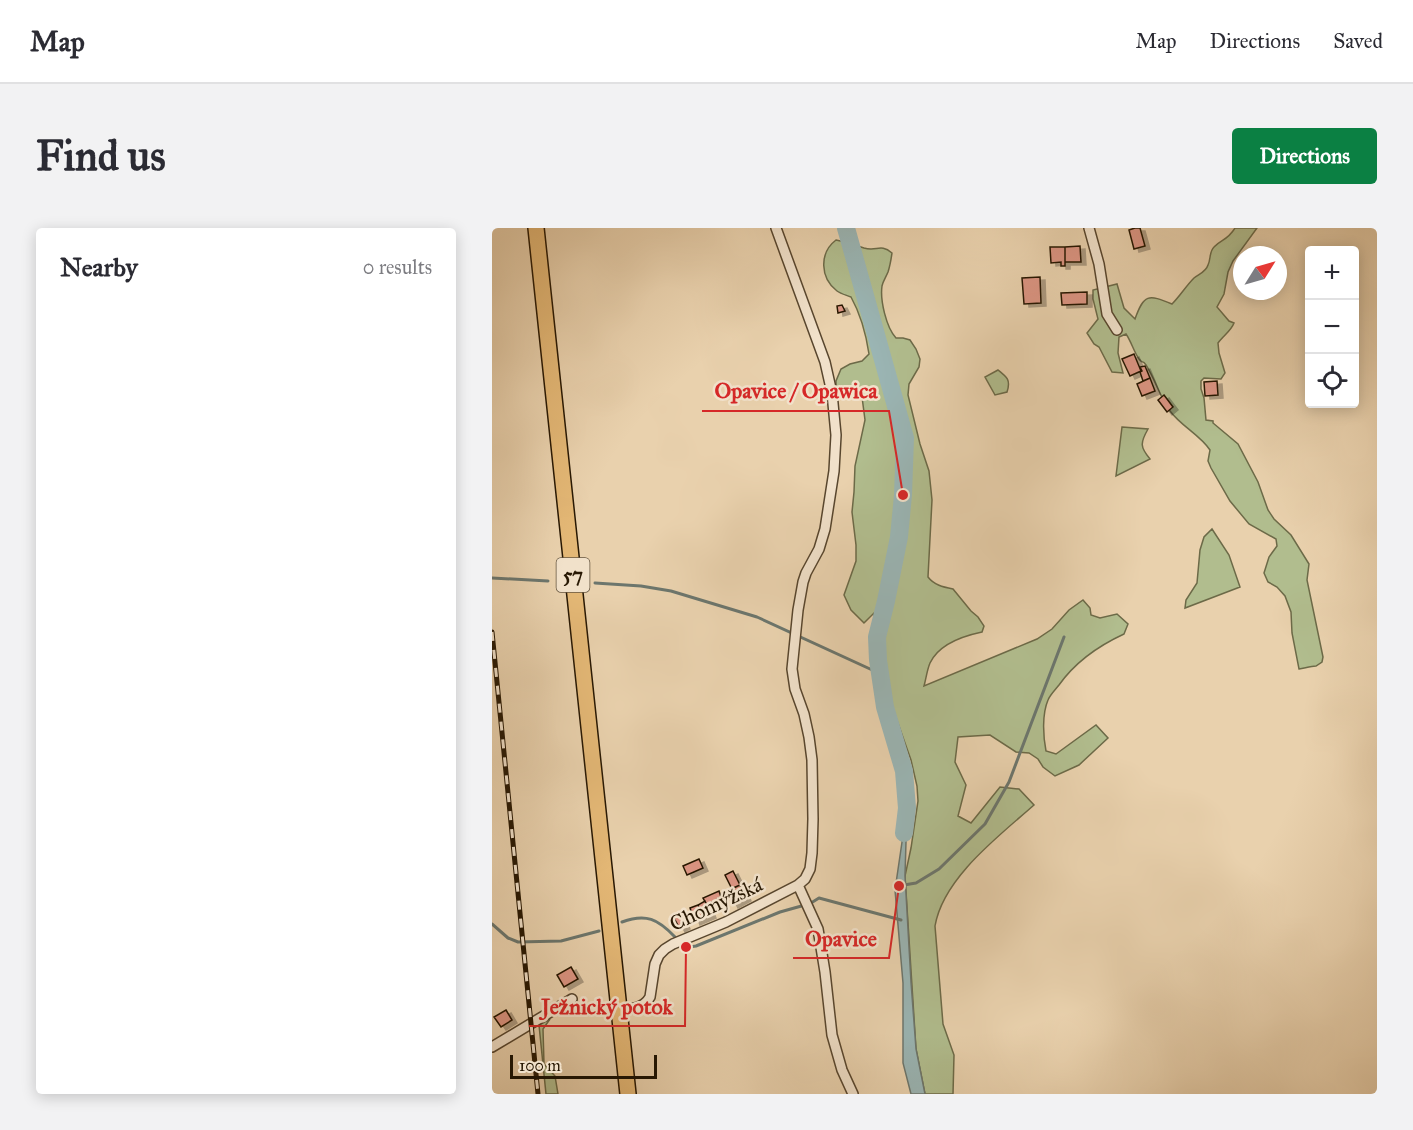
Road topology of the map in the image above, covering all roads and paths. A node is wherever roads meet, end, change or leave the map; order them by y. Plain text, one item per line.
1 (536, 228) edge
2 (776, 228) edge
3 (1089, 228) edge
4 (1118, 330) dead end
5 (798, 885) junction
6 (572, 999) dead end
7 (619, 1010) junction
8 (492, 1047) edge
9 (628, 1094) edge
10 (853, 1094) edge

1 - 7 main road, 57
2 - 5 street
3 - 4 street
5 - 7 street, Chomýžská
5 - 10 street
6 - 8 street
7 - 9 main road, 57

